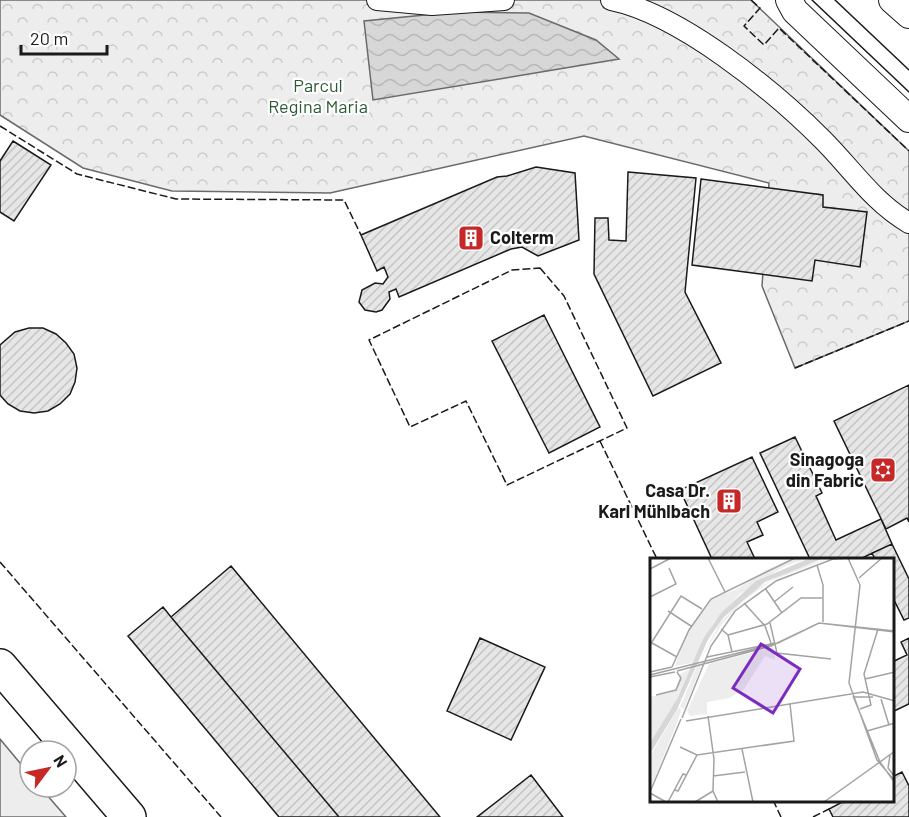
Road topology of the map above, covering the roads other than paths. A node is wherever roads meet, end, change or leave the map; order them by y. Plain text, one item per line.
1 (377, 0) edge
2 (504, 0) edge
3 (610, 0) edge
4 (789, 0) edge
5 (892, 0) edge
6 (909, 15) edge
7 (909, 119) edge
8 (909, 223) edge
9 (0, 666) edge
10 (129, 817) edge

1 - 2 street
3 - 8 street
4 - 7 street
5 - 6 street
9 - 10 main road

